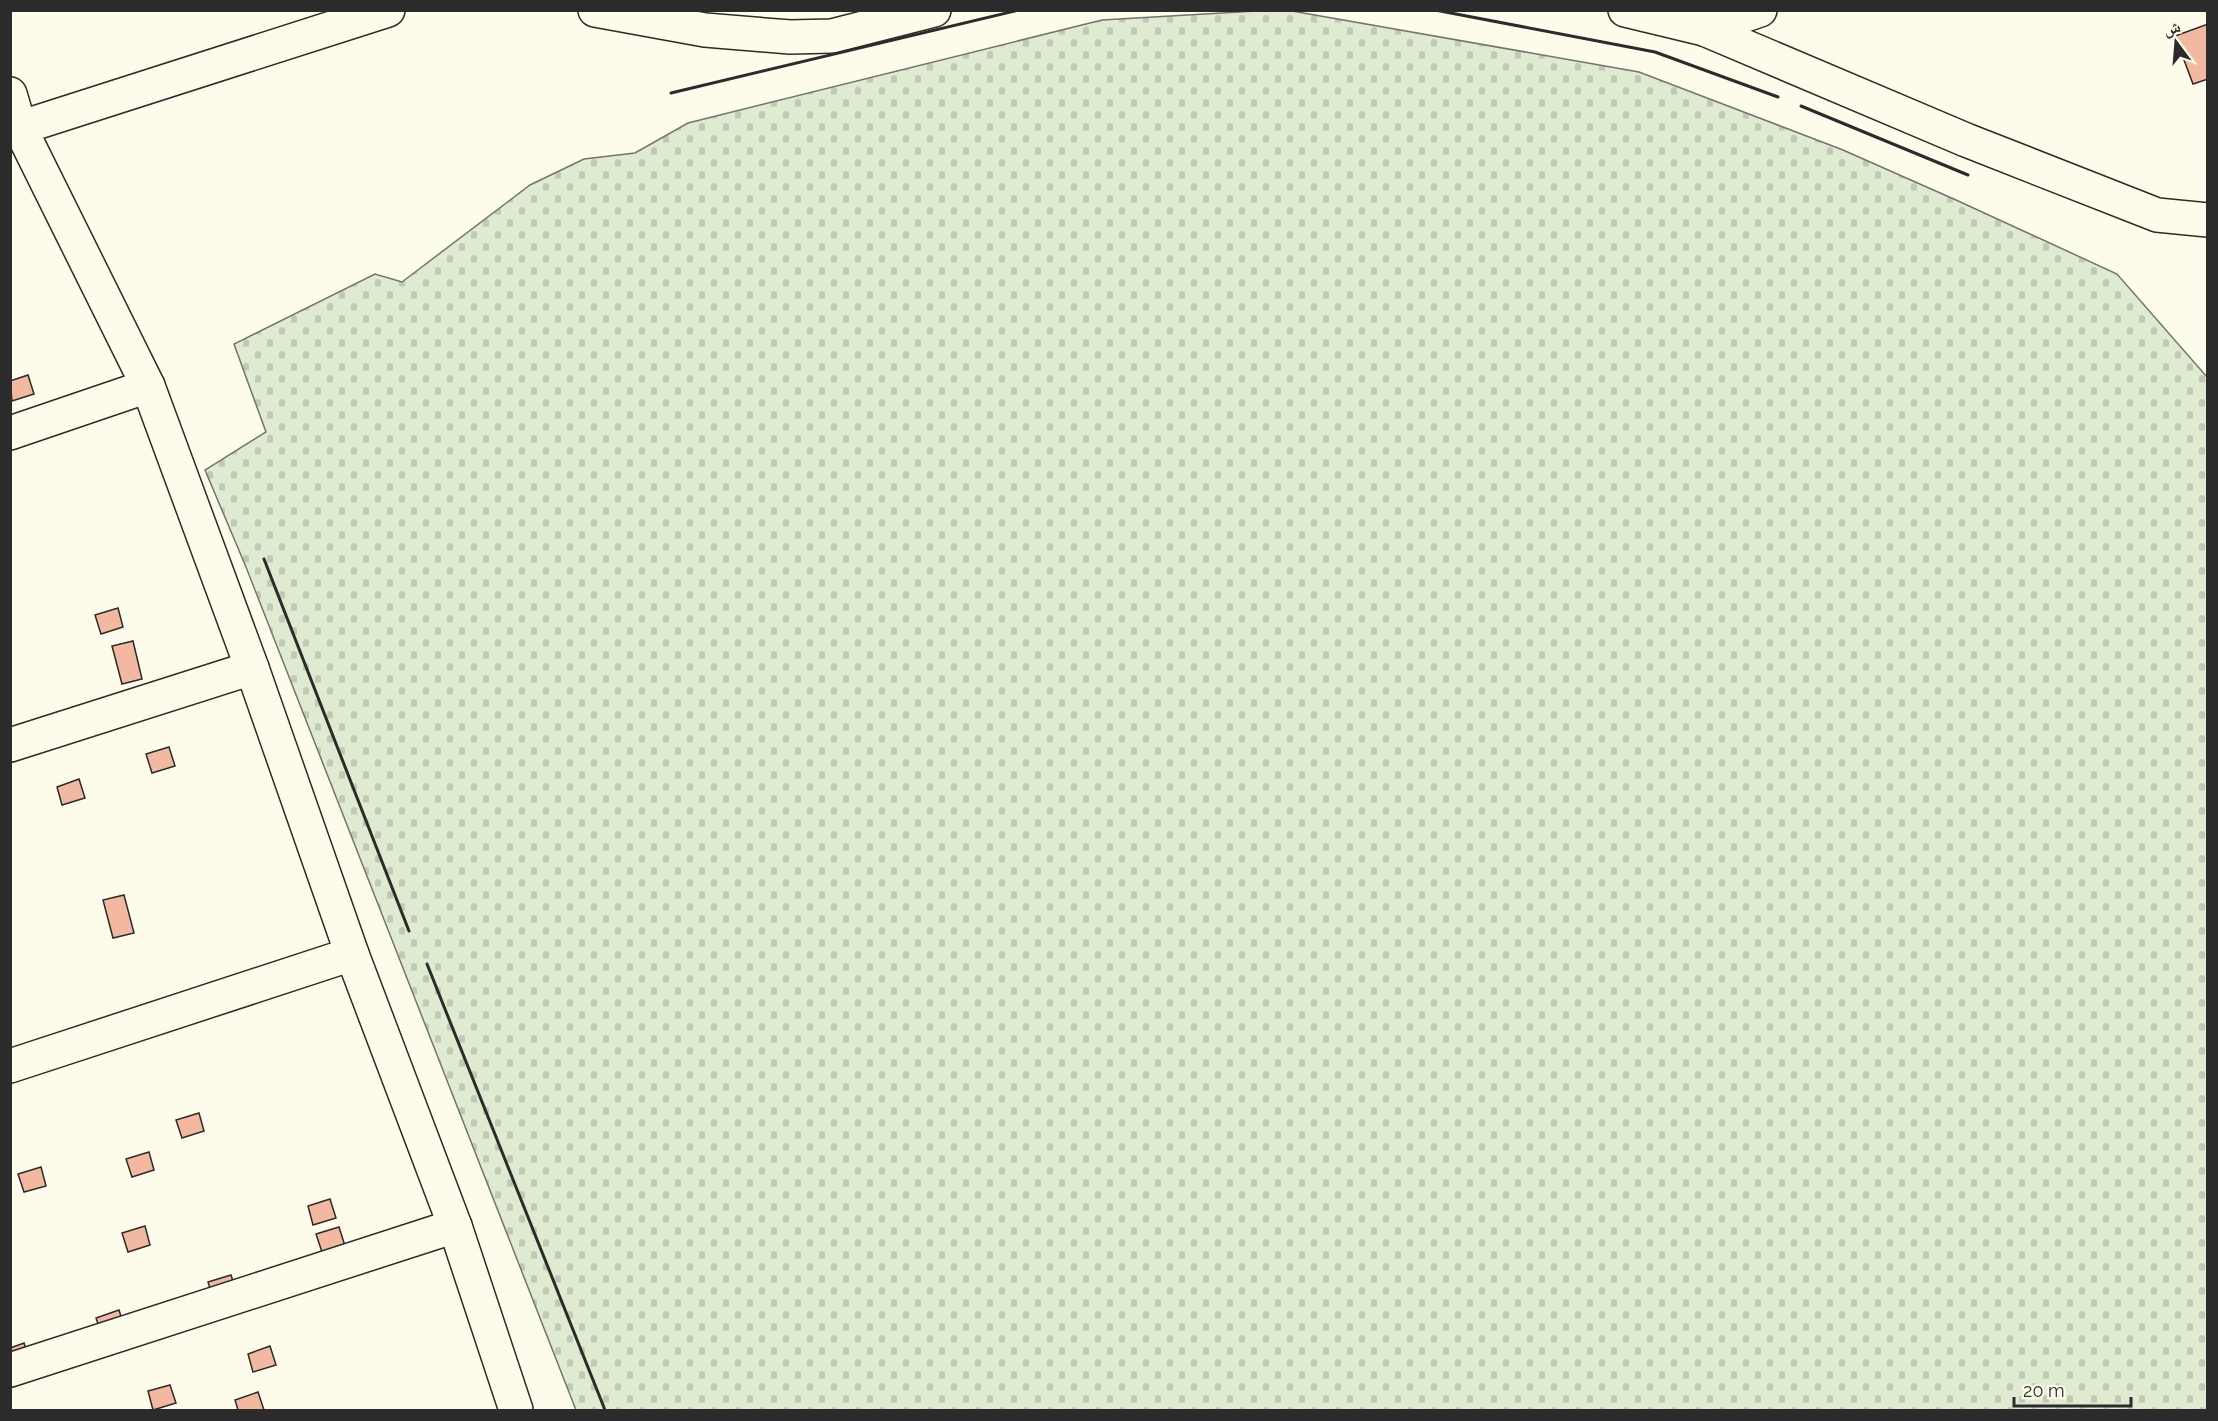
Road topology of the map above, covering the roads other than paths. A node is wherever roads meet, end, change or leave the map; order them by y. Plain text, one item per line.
1 (388, 10) edge
2 (595, 10) edge
3 (934, 10) edge
4 (1625, 10) edge
5 (1760, 10) edge
6 (1704, 29) junction
7 (10, 94) edge
8 (15, 130) edge
9 (2208, 220) edge
10 (148, 386) junction
11 (10, 433) edge
12 (252, 668) junction
13 (10, 745) edge
14 (352, 954) junction
15 (10, 1066) edge
16 (454, 1227) junction
17 (10, 1370) edge
18 (516, 1410) edge

1 - 8 street
2 - 3 street
4 - 6 street
5 - 6 street
6 - 9 street
7 - 8 street
8 - 10 street
10 - 11 street
10 - 12 street
12 - 13 street
12 - 14 street
14 - 15 street
14 - 16 street
16 - 17 street
16 - 18 street

